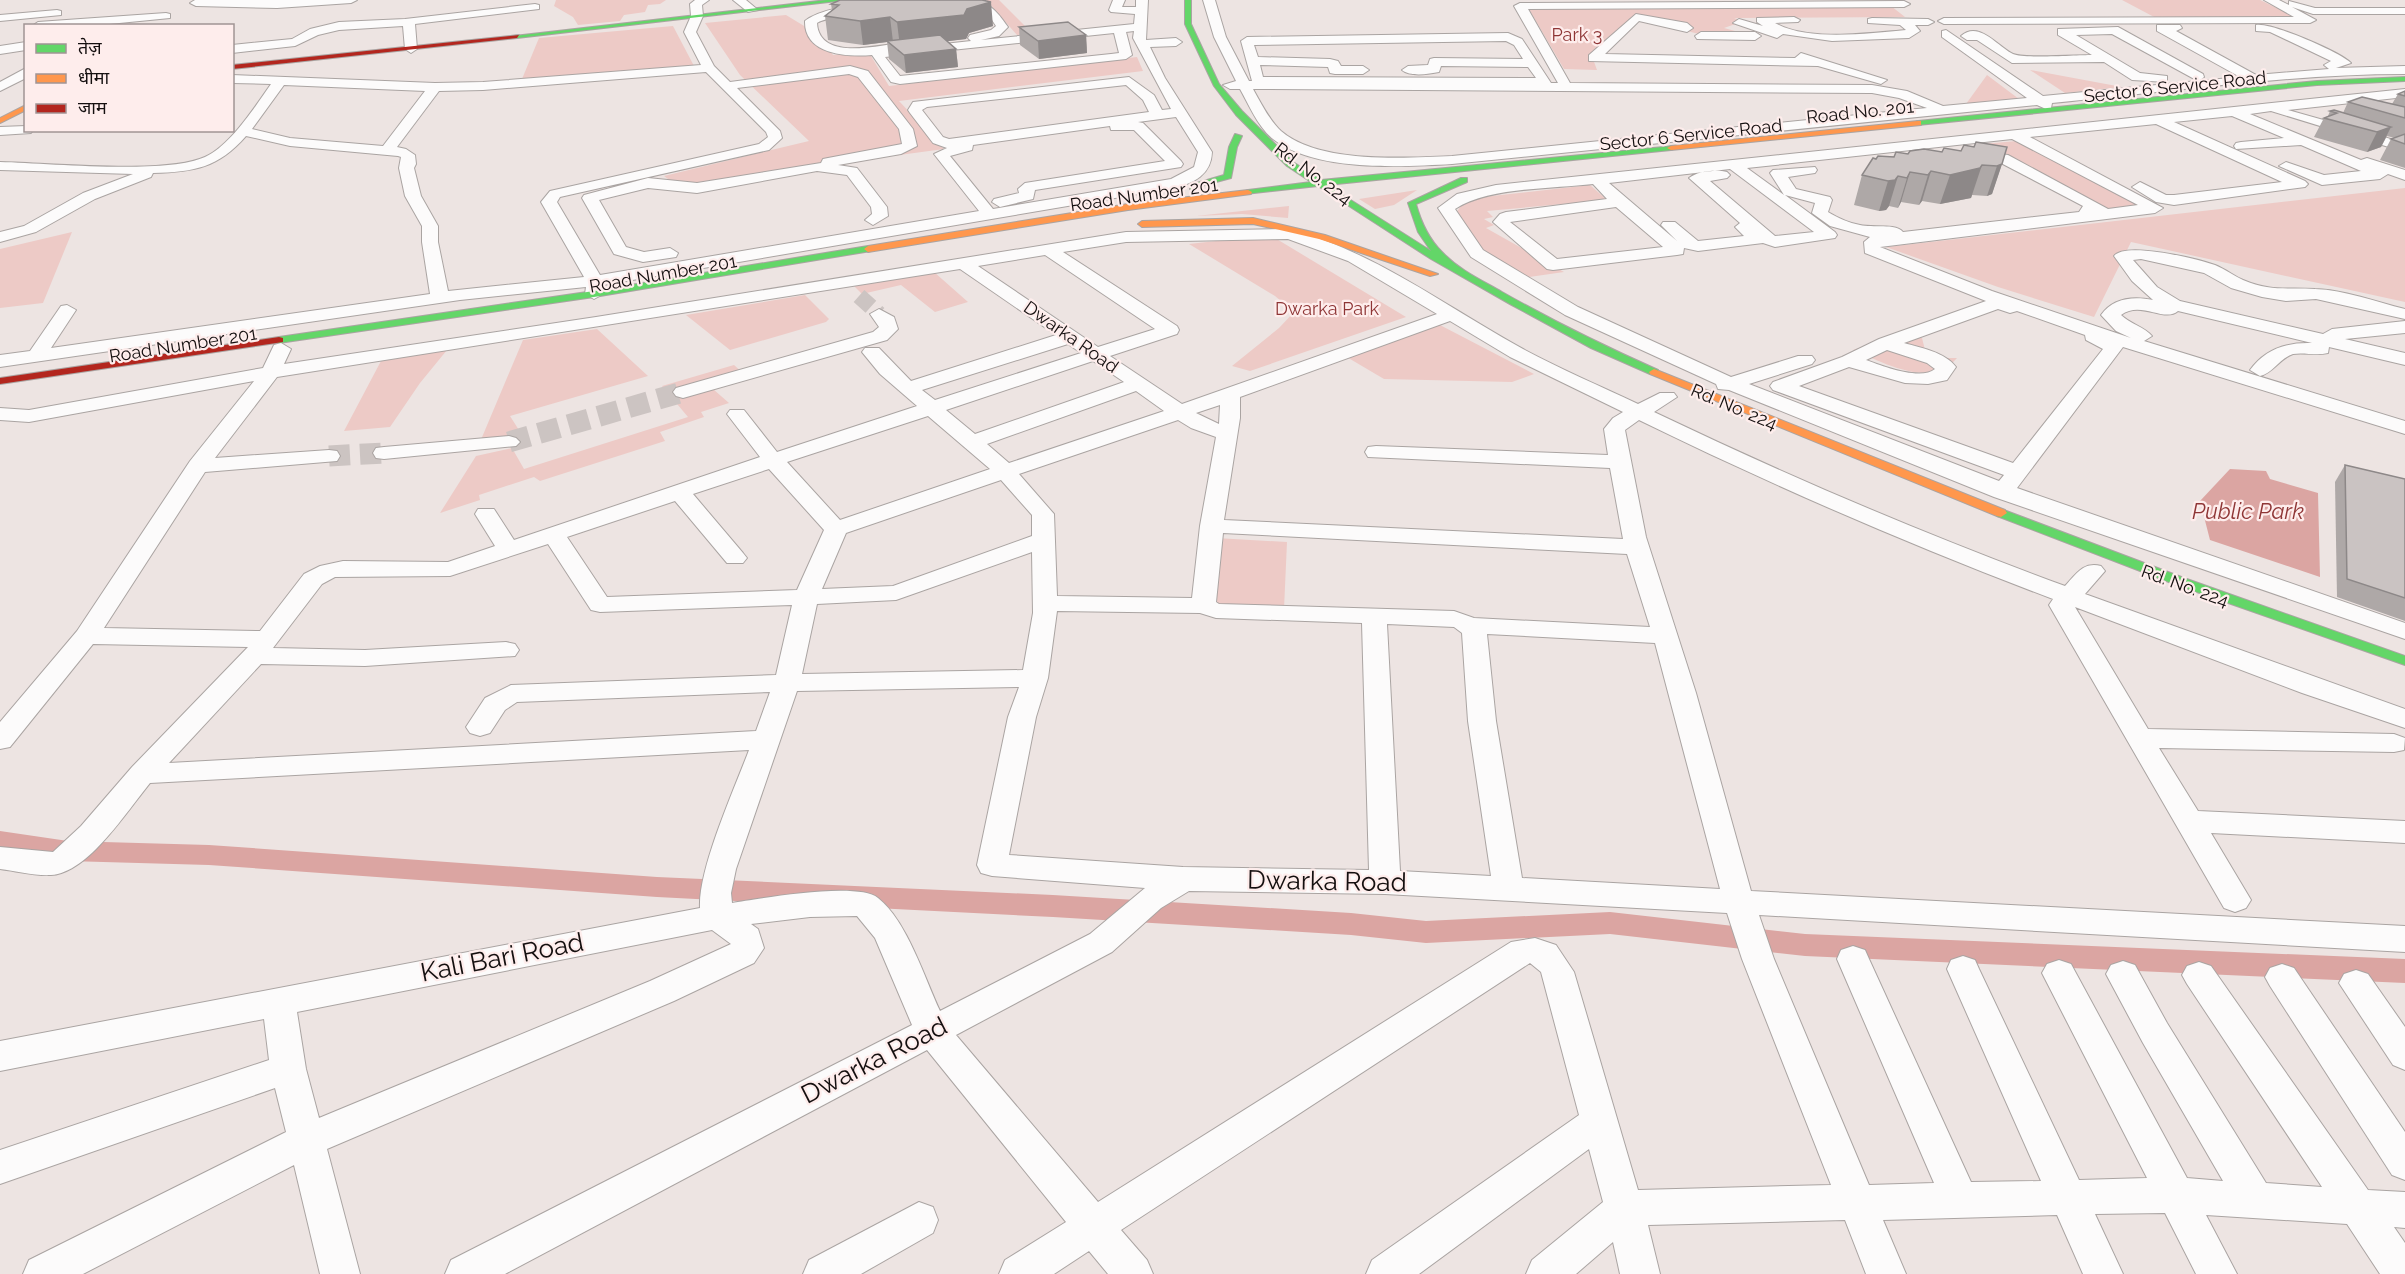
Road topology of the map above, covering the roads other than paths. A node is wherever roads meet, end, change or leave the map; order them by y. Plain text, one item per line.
1 (351, 0) edge
2 (365, 0) edge
3 (703, 0) edge
4 (739, 0) edge
5 (843, 0) edge
6 (972, 0) edge
7 (1119, 0) edge
8 (1720, 0) edge
9 (1800, 0) edge
10 (1841, 0) edge
11 (2270, 0) edge
12 (2288, 0) edge
13 (1188, 1) edge
14 (1209, 1) edge
15 (1534, 2) edge
16 (1627, 2) edge
17 (1784, 2) edge
18 (1901, 2) edge
19 (799, 4) edge
20 (875, 4) edge
21 (1141, 6) edge
22 (185, 7) edge
23 (535, 7) dead end
24 (752, 10) junction
25 (2126, 10) dead end
26 (2343, 11) junction
27 (2405, 11) edge
28 (68, 16) junction
29 (1928, 16) junction
30 (0, 18) edge
31 (695, 18) junction
32 (812, 19) junction
33 (1805, 20) dead end
34 (2145, 20) junction
35 (1860, 21) dead end
36 (1944, 21) junction
37 (408, 22) junction
38 (1904, 22) junction
39 (2405, 23) edge
40 (44, 24) edge
41 (158, 24) edge
42 (1739, 24) dead end
43 (339, 26) junction
44 (1170, 26) dead end
45 (24, 27) edge
46 (1139, 27) junction
47 (1119, 29) junction
48 (0, 31) edge
49 (1755, 36) dead end
50 (1974, 36) junction
51 (1700, 41) junction
52 (1142, 44) junction
53 (2138, 44) junction
54 (1816, 45) junction
55 (24, 46) edge
56 (234, 48) edge
57 (1178, 48) joint
58 (411, 49) junction
59 (1544, 49) junction
60 (0, 50) edge
61 (1226, 50) junction
62 (2102, 59) junction
63 (1251, 60) junction
64 (1529, 60) junction
65 (1818, 62) junction
66 (1719, 66) junction
67 (234, 67) edge
68 (709, 68) junction
69 (1556, 70) junction
70 (2405, 70) edge
71 (1237, 71) junction
72 (24, 73) edge
73 (0, 74) edge
74 (24, 74) edge
75 (1861, 75) junction
76 (2198, 77) junction
77 (2242, 77) junction
78 (234, 79) edge
79 (2405, 79) edge
80 (280, 81) junction
81 (2139, 82) dead end
82 (1244, 84) junction
83 (2405, 84) edge
84 (1216, 85) junction
85 (1565, 85) junction
86 (726, 86) junction
87 (24, 87) edge
88 (435, 87) junction
89 (1734, 87) junction
90 (2405, 93) edge
91 (1904, 94) junction
92 (2040, 100) junction
93 (2405, 104) edge
94 (2269, 107) junction
95 (24, 108) edge
96 (1943, 109) junction
97 (2065, 110) junction
98 (2232, 111) junction
99 (1179, 112) junction
100 (1157, 115) junction
101 (2294, 116) junction
102 (2156, 119) junction
103 (0, 121) edge
104 (2257, 122) junction
105 (1995, 124) junction
106 (2374, 125) edge
107 (241, 126) edge
108 (24, 130) edge
109 (1743, 130) junction
110 (2181, 130) junction
111 (0, 131) edge
112 (2351, 132) junction
113 (2013, 134) junction
114 (1238, 136) dead end
115 (1757, 140) junction
116 (2304, 141) junction
117 (1270, 144) junction
118 (910, 145) junction
119 (942, 146) junction
120 (2241, 146) junction
121 (2405, 147) edge
122 (387, 150) junction
123 (1852, 151) junction
124 (2335, 154) junction
125 (2272, 160) junction
126 (1872, 162) junction
127 (0, 165) edge
128 (671, 167) junction
129 (164, 168) junction
130 (1739, 168) junction
131 (2405, 175) edge
132 (1281, 176) dead end
133 (1405, 176) junction
134 (1690, 176) junction
135 (1472, 178) junction
136 (705, 183) junction
137 (1319, 183) junction
138 (2405, 183) edge
139 (1294, 186) junction
140 (1602, 188) junction
141 (1333, 192) junction
142 (1311, 197) junction
143 (1128, 207) junction
144 (893, 208) dead end
145 (2155, 208) junction
146 (987, 210) junction
147 (1080, 222) junction
148 (1983, 225) junction
149 (878, 226) junction
150 (906, 229) junction
151 (0, 237) edge
152 (1378, 242) dead end
153 (1047, 249) junction
154 (962, 262) junction
155 (826, 265) junction
156 (1454, 268) junction
157 (1433, 274) junction
158 (842, 282) junction
159 (1447, 283) dead end
160 (594, 288) junction
161 (1986, 295) junction
162 (859, 296) tunnel mouth
163 (440, 298) junction
164 (67, 310) dead end
165 (879, 314) tunnel mouth
166 (2405, 314) edge
167 (1451, 315) junction
168 (2405, 327) edge
169 (1070, 337) junction
170 (2311, 337) junction
171 (2262, 339) dead end
172 (1886, 343) junction
173 (0, 349) edge
174 (40, 349) junction
175 (281, 349) junction
176 (872, 352) dead end
177 (1095, 355) junction
178 (2405, 359) edge
179 (0, 361) edge
180 (1849, 361) junction
181 (2405, 367) edge
182 (2260, 370) junction
183 (271, 372) junction
184 (0, 381) edge
185 (1730, 383) junction
186 (1138, 384) junction
187 (908, 388) junction
188 (0, 391) edge
189 (683, 392) tunnel mouth
190 (1230, 394) junction
191 (1703, 394) junction
192 (1664, 396) dead end
193 (930, 407) junction
194 (2405, 411) edge
195 (1180, 412) junction
196 (1638, 413) junction
197 (0, 414) edge
198 (737, 414) dead end
199 (2405, 428) edge
200 (1227, 434) junction
201 (509, 442) tunnel mouth
202 (970, 443) junction
203 (1376, 452) dead end
204 (384, 453) tunnel mouth
205 (329, 456) tunnel mouth
206 (773, 460) junction
207 (1620, 462) junction
208 (198, 466) junction
209 (1005, 471) junction
210 (2017, 472) junction
211 (2002, 492) junction
212 (680, 493) junction
213 (486, 514) dead end
214 (1212, 526) junction
215 (836, 528) junction
216 (554, 535) junction
217 (1043, 540) junction
218 (1637, 547) junction
219 (509, 550) junction
220 (735, 558) dead end
221 (2093, 571) dead end
222 (2068, 596) junction
223 (806, 598) junction
224 (1044, 603) junction
225 (1203, 606) junction
226 (1374, 616) junction
227 (1472, 625) junction
228 (2405, 631) edge
229 (86, 636) junction
230 (1665, 636) junction
231 (261, 648) junction
232 (506, 650) dead end
233 (2405, 661) edge
234 (1035, 678) junction
235 (787, 683) junction
236 (480, 727) dead end
237 (2400, 731) edge
238 (2138, 738) junction
239 (0, 740) edge
240 (768, 740) junction
241 (142, 774) junction
242 (2186, 821) junction
243 (2405, 832) edge
244 (0, 858) edge
245 (1182, 879) junction
246 (1385, 882) junction
247 (1509, 888) junction
248 (718, 893) junction
249 (2235, 900) dead end
250 (1738, 903) junction
251 (2405, 939) edge
252 (1853, 959) dead end
253 (1963, 969) dead end
254 (2059, 973) dead end
255 (2123, 974) dead end
256 (2199, 975) dead end
257 (2282, 977) dead end
258 (2356, 983) dead end
259 (278, 1000) junction
260 (932, 1031) junction
261 (2405, 1054) edge
262 (0, 1056) edge
263 (288, 1069) junction
264 (1598, 1122) junction
265 (305, 1142) junction
266 (2405, 1163) edge
267 (0, 1167) edge
268 (2175, 1195) junction
269 (2067, 1197) junction
270 (1960, 1200) junction
271 (2256, 1201) junction
272 (1857, 1203) junction
273 (1624, 1208) junction
274 (2359, 1208) junction
275 (2405, 1210) edge
276 (919, 1220) dead end
277 (1096, 1226) junction
278 (480, 1270) edge
279 (43, 1274) edge
280 (340, 1274) edge
281 (823, 1274) edge
282 (1019, 1274) edge
283 (1133, 1274) edge
284 (1386, 1274) edge
285 (1546, 1274) edge
286 (1640, 1274) edge
287 (1886, 1274) edge
288 (2103, 1274) edge
289 (2217, 1274) edge
290 (2403, 1274) edge

1 - 22 street
2 - 43 street
3 - 31 street
4 - 24 street
5 - 19 main road
6 - 32 street
7 - 21 street
8 - 17 street
9 - 10 street
11 - 34 street
12 - 26 street
13 - 14 main road
13 - 84 main road, Rd. No. 224
14 - 61 street, Sector 6 Service Road
15 - 16 street
15 - 59 street
16 - 17 street
17 - 18 street
18 - 29 street
19 - 20 main road
19 - 24 main road
19 - 31 main road
19 - 32 street
20 - 32 street
21 - 46 street
22 - 28 street
22 - 41 street
23 - 37 street
24 - 31 main road
25 - 34 street
26 - 27 street
26 - 39 street
28 - 30 street
28 - 40 street
29 - 36 street
29 - 38 street
29 - 92 street
31 - 58 main road
31 - 68 street
33 - 38 street
34 - 36 street
35 - 38 street
36 - 50 street
37 - 43 street
37 - 58 street
42 - 54 street
43 - 56 street
44 - 57 main road
45 - 48 street
46 - 47 street
46 - 52 street
47 - 47 street
49 - 51 street
50 - 62 street
50 - 62 street
50 - 97 street
51 - 54 street
51 - 66 street
51 - 66 street
52 - 57 street
52 - 99 street
53 - 76 street
53 - 76 street
53 - 77 street
54 - 65 street
55 - 60 street
58 - 67 main road
59 - 64 street
59 - 69 street
61 - 63 street
61 - 71 street, Sector 6 Service Road
62 - 81 street
63 - 64 street
63 - 64 street
63 - 64 street
63 - 64 street
63 - 71 street
64 - 69 street
65 - 66 street
65 - 75 street
66 - 75 street
66 - 89 street
68 - 86 street
68 - 88 street
69 - 85 street
70 - 77 street, Sector 6 Service Road
71 - 82 street, Sector 6 Service Road
72 - 73 street
74 - 87 street
75 - 91 street
76 - 77 street
77 - 77 street
77 - 97 street, Sector 6 Service Road
78 - 80 street
79 - 97 main road, Road No. 201
80 - 88 street
80 - 107 street
82 - 84 street
82 - 85 street
82 - 109 street, Sector 6 Service Road
83 - 97 main road, Road No. 201
84 - 117 main road, Rd. No. 224
85 - 89 street
86 - 118 street
86 - 128 street
88 - 122 street
89 - 91 street
90 - 94 street
91 - 96 street
92 - 96 street, Sector 6 Service Road
92 - 97 street, Sector 6 Service Road
93 - 101 street
94 - 98 street
94 - 101 street
95 - 103 main road
96 - 109 street, Sector 6 Service Road
97 - 105 main road, Road No. 201
97 - 115 main road, Road No. 201
98 - 102 street
98 - 104 street
99 - 100 street
99 - 146 street
100 - 119 street
100 - 119 street
101 - 112 street
101 - 131 street
102 - 110 street
102 - 113 street
104 - 116 street
104 - 120 street
105 - 113 street
105 - 135 main road, Road No. 201
106 - 112 street
107 - 122 street
107 - 129 street
108 - 111 street
109 - 115 main road
110 - 110 street
112 - 121 street
113 - 123 street
113 - 145 street
114 - 143 main road
115 - 133 main road, Road No. 201
116 - 120 street
116 - 124 street
117 - 133 main road
117 - 137 main road, Rd. No. 224
118 - 119 street
118 - 136 street
119 - 146 street
119 - 146 street
120 - 125 street
122 - 163 street
123 - 126 street
123 - 130 street
124 - 125 street
124 - 125 street
126 - 148 street
126 - 148 street
127 - 129 street
128 - 136 street
128 - 160 street
129 - 151 street
130 - 134 street
130 - 134 street
132 - 139 main road, Rd. No. 224
133 - 137 main road, Road No. 201
134 - 134 street
134 - 140 street
135 - 141 main road, Road No. 201
135 - 156 main road
136 - 149 street
136 - 149 street
137 - 139 main road, Road Number 201
137 - 141 main road, Rd. No. 224
138 - 145 street
139 - 142 main road, Rd. No. 224
139 - 143 main road, Road Number 201
140 - 140 street
140 - 185 street
141 - 142 main road, Road Number 201
141 - 156 main road, Rd. No. 224
142 - 147 main road, Road Number 201
143 - 160 main road, Road Number 201
144 - 150 street
145 - 148 street
146 - 150 street
147 - 155 main road, Road Number 201
147 - 157 main road
148 - 161 street
149 - 150 street
149 - 160 street
152 - 157 main road
153 - 154 street
153 - 167 street
153 - 177 street
154 - 158 street
154 - 169 street, Dwarka Road
155 - 158 street
155 - 175 main road, Road Number 201
156 - 191 main road, Rd. No. 224
157 - 159 main road
158 - 162 street
158 - 183 street
160 - 163 street
160 - 184 main road, Road Number 201
161 - 185 street
161 - 199 street
163 - 174 street
164 - 174 street
165 - 189 street
166 - 170 street
167 - 190 street
167 - 196 street
168 - 170 street
169 - 177 street, Dwarka Road
169 - 187 street
170 - 178 street
171 - 182 street
172 - 180 street
172 - 180 street
172 - 210 street
173 - 174 street
174 - 179 street
175 - 183 street
175 - 188 main road, Road Number 201
176 - 187 street
177 - 186 street, Dwarka Road
177 - 193 street
180 - 210 street
181 - 182 street
182 - 194 street
183 - 197 street
183 - 208 street
185 - 191 street
185 - 211 street
186 - 195 street, Dwarka Road
186 - 202 street
187 - 193 street
190 - 195 street
190 - 200 street
191 - 233 main road, Rd. No. 224
192 - 196 street
193 - 202 street
193 - 206 street
195 - 200 street, Dwarka Road
195 - 209 street
196 - 207 street
196 - 222 street
198 - 206 street
200 - 214 street
201 - 204 street
202 - 209 street
203 - 207 street
205 - 208 street
206 - 212 street
206 - 215 street
207 - 218 street
208 - 229 street
209 - 215 street
209 - 217 street
210 - 211 street
211 - 228 street
212 - 216 street
212 - 220 street
213 - 219 street
214 - 218 street
214 - 225 street
215 - 223 street
216 - 219 street
216 - 223 street
217 - 223 street
217 - 224 street
218 - 230 street
219 - 231 street
221 - 222 street
222 - 237 street
222 - 238 street
223 - 235 street
224 - 225 street
224 - 234 street
225 - 226 street
226 - 227 street
226 - 246 street
227 - 230 street
227 - 247 street
229 - 231 street
229 - 239 street
230 - 250 street
231 - 232 street
231 - 241 street
234 - 235 street
234 - 245 street
235 - 236 street
235 - 240 street
237 - 238 street
238 - 242 street
240 - 241 street
240 - 248 street
241 - 244 street
242 - 243 street
242 - 249 street
245 - 246 street, Dwarka Road
245 - 260 street, Dwarka Road
246 - 247 street, Dwarka Road
247 - 250 street, Dwarka Road
248 - 259 street, Kali Bari Road
248 - 260 street, Kali Bari Road
248 - 265 street
250 - 251 street, Dwarka Road
250 - 272 street
252 - 270 street
253 - 269 street
254 - 268 street
255 - 271 street
256 - 274 street
257 - 266 street
258 - 261 street
259 - 262 street, Kali Bari Road
259 - 263 street
260 - 277 street
260 - 278 street, Dwarka Road
263 - 265 street
263 - 267 street
264 - 273 street
264 - 277 street
264 - 284 street
265 - 279 street
265 - 280 street
268 - 269 street
268 - 271 street
268 - 289 street
269 - 270 street
269 - 288 street
270 - 272 street
271 - 274 street
272 - 273 street
272 - 287 street
273 - 285 street
273 - 286 street
274 - 275 street
274 - 290 street
276 - 281 street
277 - 282 street
277 - 283 street

